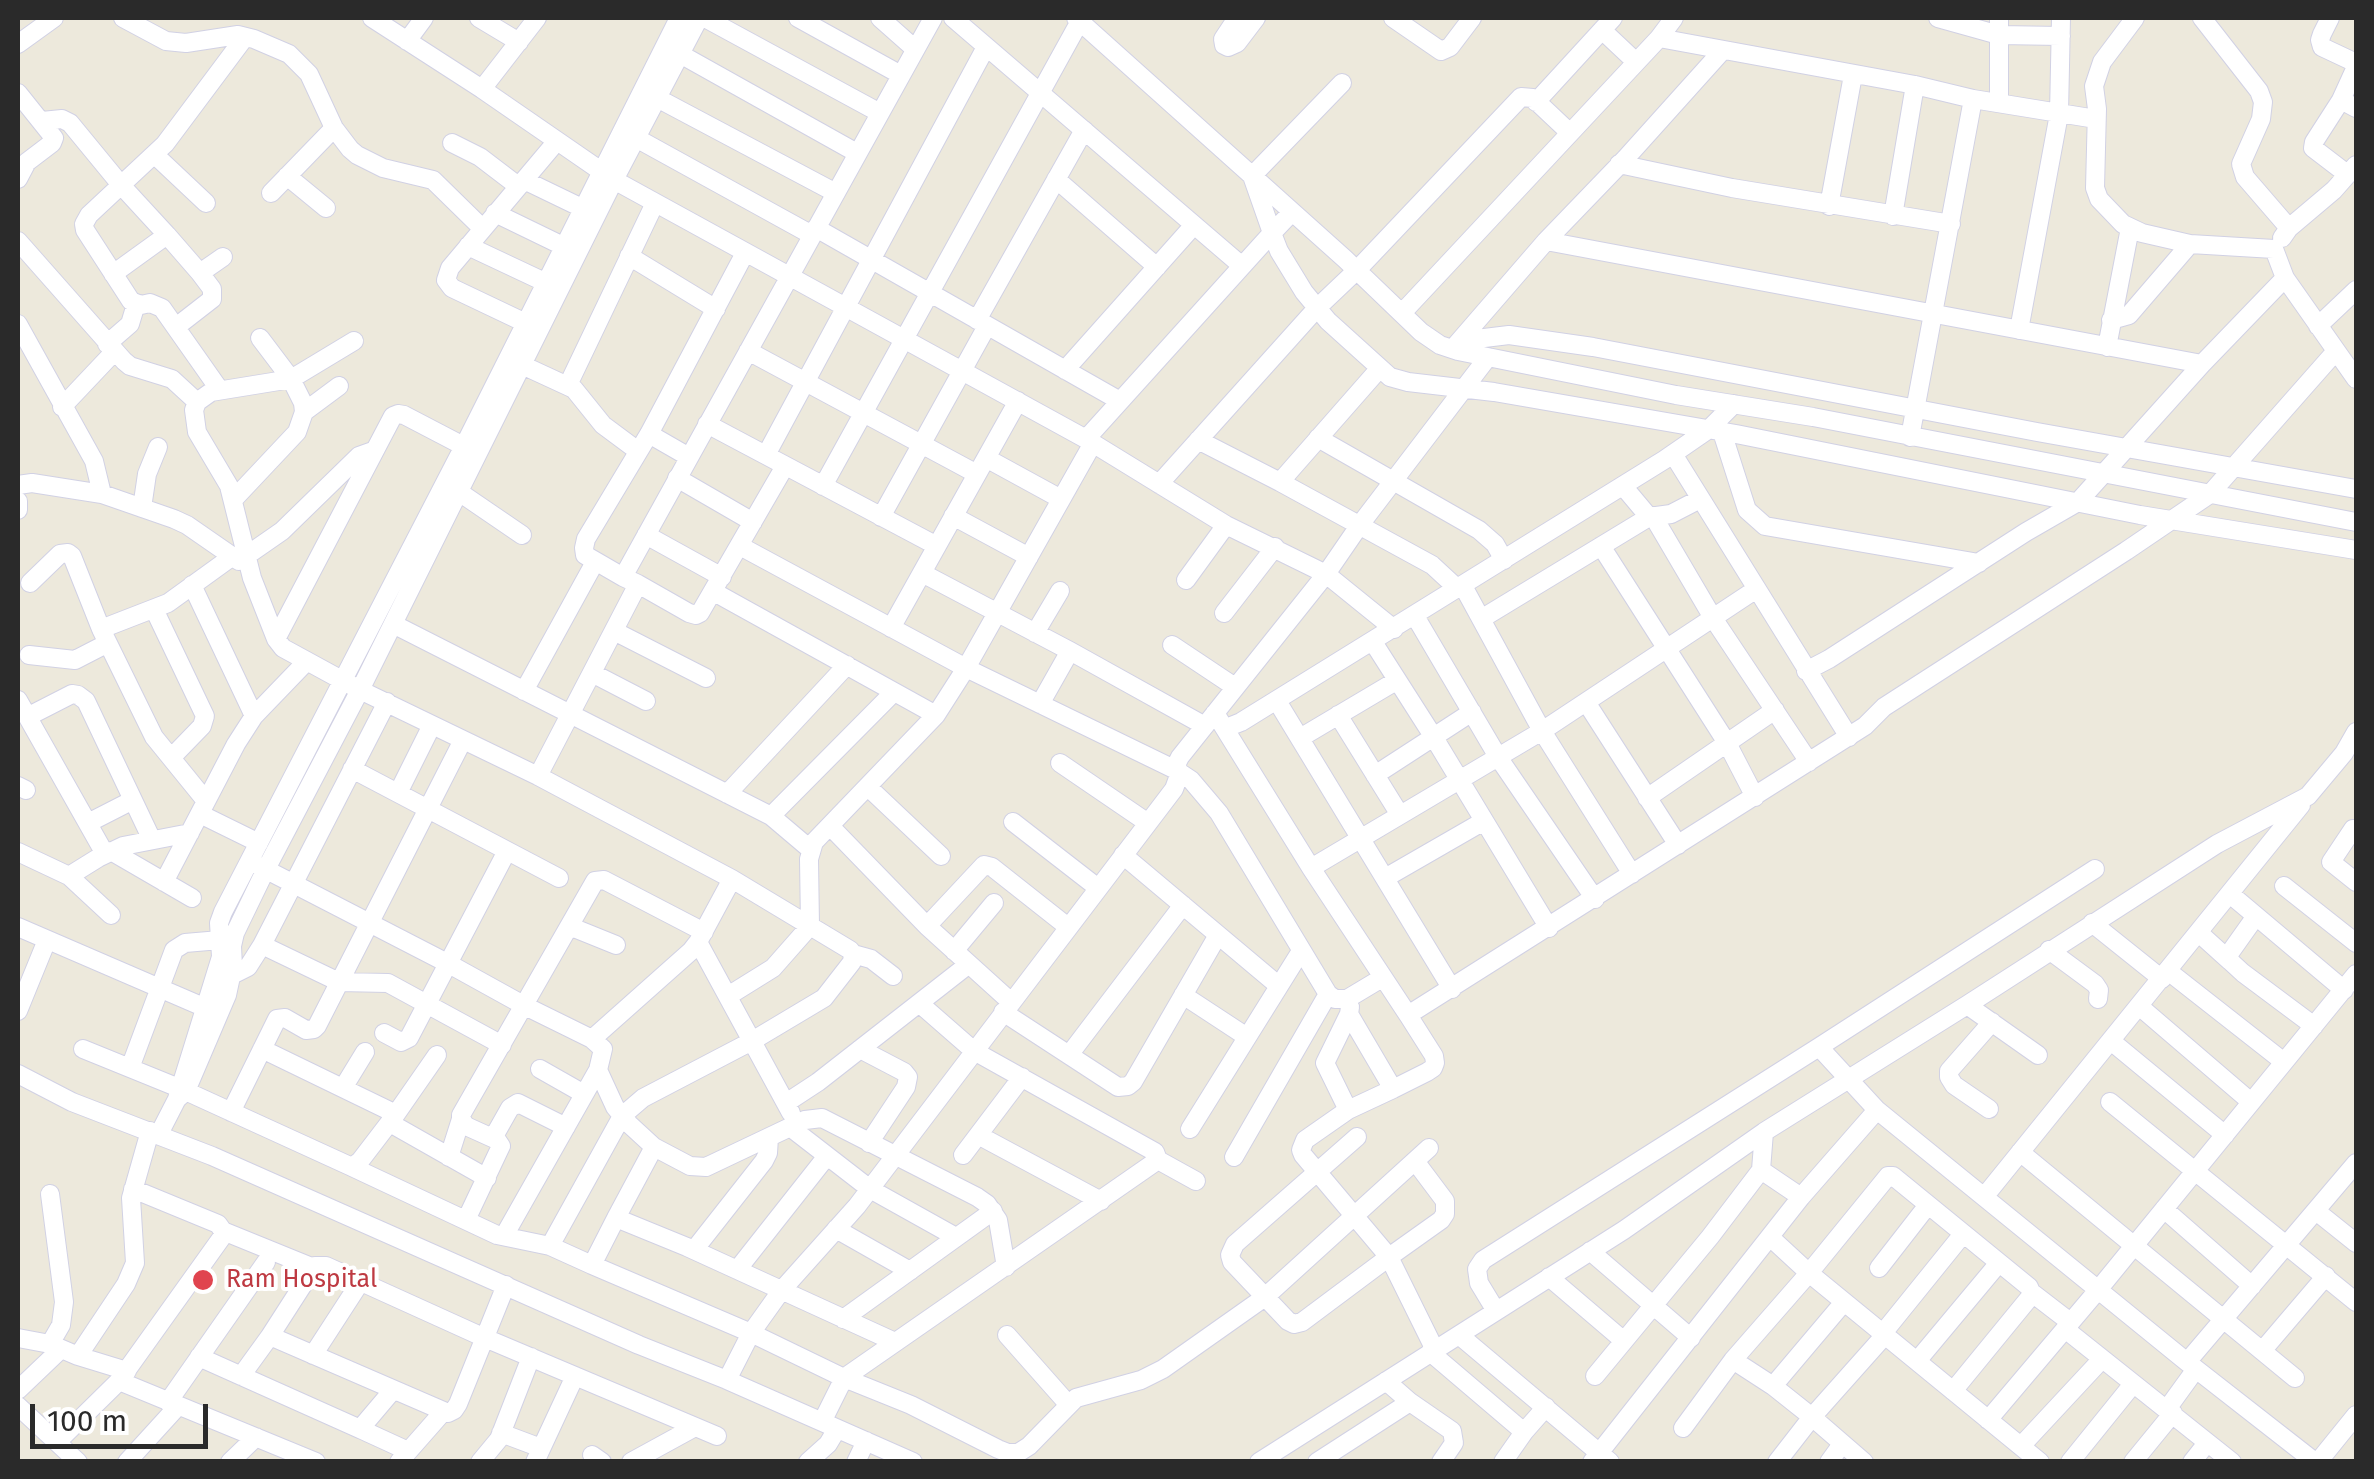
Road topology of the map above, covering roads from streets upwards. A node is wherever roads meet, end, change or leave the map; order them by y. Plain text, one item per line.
1 (54, 18) edge
2 (124, 18) edge
3 (372, 18) edge
4 (424, 18) edge
5 (479, 18) edge
6 (537, 18) edge
7 (679, 18) edge
8 (702, 18) edge
9 (798, 18) edge
10 (880, 18) edge
11 (933, 18) edge
12 (953, 18) edge
13 (1237, 18) edge
14 (1256, 18) edge
15 (1393, 18) edge
16 (1472, 18) edge
17 (1674, 18) edge
18 (1938, 18) edge
19 (2134, 18) edge
20 (2330, 18) edge
21 (1078, 19) edge
22 (2207, 20) edge
23 (1608, 24) edge
24 (1999, 26) edge
25 (2061, 27) edge
26 (241, 30) edge
27 (1659, 38) junction
28 (407, 40) junction
29 (518, 42) junction
30 (18, 44) edge
31 (986, 46) junction
32 (915, 49) junction
33 (1722, 50) junction
34 (680, 54) junction
35 (1636, 62) junction
36 (2356, 65) edge
37 (901, 75) junction
38 (1854, 75) junction
39 (1342, 84) dead end
40 (1915, 85) junction
41 (482, 89) junction
42 (18, 93) edge
43 (1040, 93) junction
44 (657, 98) junction
45 (1974, 99) junction
46 (1536, 102) junction
47 (1999, 104) junction
48 (2349, 104) edge
49 (880, 113) junction
50 (2059, 114) junction
51 (2096, 119) junction
52 (42, 122) junction
53 (334, 128) junction
54 (1084, 130) junction
55 (1569, 132) junction
56 (636, 138) junction
57 (557, 141) junction
58 (452, 143) dead end
59 (858, 153) junction
60 (155, 155) junction
61 (1619, 164) junction
62 (2352, 170) edge
63 (288, 176) junction
64 (607, 176) junction
65 (1252, 176) junction
66 (18, 179) edge
67 (1056, 179) junction
68 (521, 183) junction
69 (121, 184) junction
70 (836, 193) junction
71 (271, 194) dead end
72 (206, 203) dead end
73 (655, 203) junction
74 (1829, 206) junction
75 (326, 208) dead end
76 (582, 208) junction
77 (1292, 212) junction
78 (1894, 216) junction
79 (489, 221) junction
80 (1952, 224) junction
81 (1194, 225) junction
82 (2130, 228) junction
83 (2289, 228) junction
84 (814, 231) junction
85 (1272, 233) junction
86 (168, 235) junction
87 (18, 241) edge
88 (1546, 241) junction
89 (2190, 244) junction
90 (468, 246) junction
91 (564, 246) junction
92 (2274, 249) junction
93 (745, 253) junction
94 (630, 256) junction
95 (222, 257) dead end
96 (871, 260) junction
97 (1242, 266) junction
98 (1156, 267) junction
99 (1356, 270) junction
100 (200, 272) junction
101 (113, 274) junction
102 (789, 277) junction
103 (2285, 278) junction
104 (552, 286) junction
105 (2356, 290) edge
106 (929, 292) junction
107 (136, 304) junction
108 (845, 308) junction
109 (1317, 308) junction
110 (716, 309) junction
111 (1402, 313) junction
112 (1934, 314) junction
113 (2112, 320) junction
114 (982, 323) junction
115 (18, 324) edge
116 (176, 326) junction
117 (2318, 326) junction
118 (532, 327) junction
119 (2020, 330) junction
120 (260, 338) dead end
121 (903, 340) junction
122 (354, 342) dead end
123 (2107, 347) junction
124 (111, 348) junction
125 (1452, 349) junction
126 (748, 350) junction
127 (2336, 352) junction
128 (1488, 357) junction
129 (2202, 364) junction
130 (522, 365) junction
131 (1380, 368) junction
132 (962, 370) junction
133 (1066, 370) junction
134 (1555, 371) junction
135 (2354, 371) edge
136 (292, 379) junction
137 (805, 382) junction
138 (568, 385) junction
139 (338, 386) dead end
140 (219, 389) junction
141 (1464, 389) junction
142 (1018, 401) junction
143 (1120, 401) junction
144 (197, 402) junction
145 (1549, 402) junction
146 (1734, 404) junction
147 (62, 406) junction
148 (1916, 409) junction
149 (304, 412) junction
150 (862, 413) junction
151 (707, 424) junction
152 (1716, 431) junction
153 (649, 434) junction
154 (1910, 437) junction
155 (1318, 438) junction
156 (1198, 440) junction
157 (1090, 441) junction
158 (922, 444) junction
159 (158, 446) dead end
160 (2128, 448) junction
161 (374, 450) junction
162 (471, 450) junction
163 (638, 451) junction
164 (1673, 454) junction
165 (766, 456) junction
166 (689, 457) junction
167 (785, 466) junction
168 (981, 466) junction
169 (2233, 467) junction
170 (2104, 474) junction
171 (677, 478) junction
172 (1394, 481) junction
173 (1280, 482) junction
174 (1158, 484) junction
175 (18, 485) edge
176 (822, 486) junction
177 (1622, 486) junction
178 (2356, 490) edge
179 (102, 494) junction
180 (2210, 494) junction
181 (450, 497) junction
182 (1700, 499) junction
183 (18, 500) edge
184 (233, 500) junction
185 (1061, 500) junction
186 (2078, 502) junction
187 (142, 508) junction
188 (18, 510) edge
189 (953, 516) junction
190 (882, 517) junction
191 (1651, 517) junction
192 (2172, 520) junction
193 (754, 522) junction
194 (2356, 522) edge
195 (1226, 525) junction
196 (1358, 526) junction
197 (522, 535) dead end
198 (646, 535) junction
199 (422, 546) junction
200 (740, 546) junction
201 (936, 546) junction
202 (1601, 546) junction
203 (1275, 547) junction
204 (2356, 550) edge
205 (1028, 557) junction
206 (243, 560) junction
207 (1504, 560) junction
208 (595, 562) junction
209 (1979, 562) junction
210 (922, 573) junction
211 (1326, 574) junction
212 (630, 580) junction
213 (1186, 580) dead end
214 (30, 583) dead end
215 (718, 585) junction
216 (192, 586) junction
217 (1460, 587) junction
218 (1755, 590) junction
219 (1060, 591) dead end
220 (154, 609) junction
221 (997, 612) junction
222 (1224, 614) dead end
223 (1415, 616) junction
224 (1713, 618) junction
225 (1481, 619) junction
226 (891, 628) junction
227 (1394, 629) junction
228 (614, 631) junction
229 (382, 632) junction
230 (1036, 633) junction
231 (104, 636) junction
232 (276, 639) junction
233 (1373, 642) junction
234 (1172, 645) dead end
235 (1666, 649) junction
236 (1070, 651) junction
237 (30, 654) edge
238 (306, 662) junction
239 (847, 666) junction
240 (966, 668) junction
241 (1806, 670) junction
242 (592, 673) junction
243 (706, 678) dead end
244 (342, 680) junction
245 (1396, 681) junction
246 (1235, 687) junction
247 (360, 690) junction
248 (524, 691) junction
249 (894, 692) junction
250 (18, 700) edge
251 (1277, 701) junction
252 (386, 702) junction
253 (646, 702) dead end
254 (1586, 702) junction
255 (1040, 704) junction
256 (1775, 710) junction
257 (1472, 712) junction
258 (936, 714) junction
259 (570, 715) junction
260 (1338, 715) junction
261 (29, 716) junction
262 (254, 716) junction
263 (1215, 723) junction
264 (432, 724) junction
265 (1542, 731) junction
266 (2356, 732) edge
267 (1434, 736) junction
268 (1848, 737) junction
269 (1300, 738) junction
270 (463, 740) junction
271 (1727, 744) junction
272 (1498, 757) junction
273 (171, 758) junction
274 (2350, 758) edge
275 (1809, 762) junction
276 (1060, 763) dead end
277 (352, 769) junction
278 (1176, 770) junction
279 (1374, 775) junction
280 (538, 776) junction
281 (1459, 780) junction
282 (868, 787) junction
283 (398, 793) junction
284 (727, 794) junction
285 (1755, 796) junction
286 (2308, 796) junction
287 (1648, 798) junction
288 (133, 800) junction
289 (203, 808) junction
290 (428, 809) junction
291 (1400, 815) junction
292 (771, 816) junction
293 (1484, 821) junction
294 (88, 822) junction
295 (1013, 822) dead end
296 (1148, 823) junction
297 (830, 826) junction
298 (2356, 828) edge
299 (190, 832) junction
300 (1360, 838) junction
301 (152, 840) junction
302 (259, 843) junction
303 (1678, 846) junction
304 (810, 849) junction
305 (507, 851) junction
306 (18, 852) edge
307 (108, 853) junction
308 (941, 856) dead end
309 (1123, 856) junction
310 (258, 865) junction
311 (1311, 868) junction
312 (2096, 869) dead end
313 (1632, 874) junction
314 (68, 876) junction
315 (559, 878) dead end
316 (1385, 878) junction
317 (732, 879) junction
318 (164, 882) junction
319 (2356, 882) edge
320 (294, 883) junction
321 (2284, 886) dead end
322 (1098, 888) junction
323 (2230, 894) junction
324 (192, 898) dead end
325 (1595, 899) junction
326 (994, 904) dead end
327 (1183, 905) junction
328 (112, 915) dead end
329 (2256, 916) junction
330 (370, 922) junction
331 (2092, 923) junction
332 (569, 926) junction
333 (810, 926) junction
334 (927, 926) junction
335 (18, 927) edge
336 (1068, 927) junction
337 (1549, 928) junction
338 (2199, 932) junction
339 (1218, 935) junction
340 (701, 937) junction
341 (47, 940) junction
342 (226, 943) junction
343 (2356, 943) edge
344 (262, 945) junction
345 (616, 945) dead end
346 (2049, 950) junction
347 (1301, 951) junction
348 (853, 954) junction
349 (962, 957) junction
350 (2230, 961) junction
351 (449, 964) junction
352 (2356, 974) edge
353 (232, 975) junction
354 (2165, 975) junction
355 (893, 976) dead end
356 (1382, 978) junction
357 (339, 982) junction
358 (1279, 986) junction
359 (1452, 988) junction
360 (159, 990) junction
361 (2344, 990) junction
362 (1328, 994) junction
363 (1183, 995) junction
364 (728, 996) junction
365 (2098, 999) dead end
366 (20, 1000) edge
367 (919, 1003) junction
368 (427, 1004) junction
369 (1968, 1005) junction
370 (525, 1006) junction
371 (2139, 1006) junction
372 (1007, 1007) junction
373 (1348, 1007) junction
374 (213, 1011) junction
375 (1408, 1016) junction
376 (1992, 1022) junction
377 (2314, 1026) junction
378 (384, 1033) dead end
379 (1247, 1037) junction
380 (592, 1038) junction
381 (752, 1041) junction
382 (2111, 1041) junction
383 (502, 1045) junction
384 (262, 1048) junction
385 (860, 1048) junction
386 (1819, 1048) junction
387 (84, 1050) dead end
388 (974, 1050) junction
389 (365, 1052) dead end
390 (436, 1055) dead end
391 (1069, 1055) junction
392 (2038, 1055) dead end
393 (2284, 1062) junction
394 (130, 1068) junction
395 (540, 1068) dead end
396 (598, 1070) junction
397 (18, 1074) edge
398 (1022, 1077) junction
399 (1848, 1078) junction
400 (343, 1088) junction
401 (1392, 1089) junction
402 (181, 1092) junction
403 (584, 1094) junction
404 (2110, 1102) dead end
405 (2251, 1102) junction
406 (786, 1103) junction
407 (1989, 1109) dead end
408 (1348, 1110) junction
409 (1877, 1110) junction
410 (231, 1112) junction
411 (622, 1116) junction
412 (393, 1119) junction
413 (461, 1120) junction
414 (794, 1126) junction
415 (566, 1127) junction
416 (1190, 1129) dead end
417 (154, 1132) junction
418 (1764, 1132) junction
419 (2224, 1135) junction
420 (978, 1136) junction
421 (1358, 1137) dead end
422 (493, 1138) junction
423 (769, 1138) junction
424 (869, 1143) junction
425 (654, 1147) junction
426 (1429, 1148) dead end
427 (2020, 1152) junction
428 (964, 1155) dead end
429 (827, 1156) junction
430 (894, 1156) junction
431 (449, 1157) junction
432 (1234, 1157) dead end
433 (1158, 1160) junction
434 (1414, 1161) junction
435 (352, 1167) junction
436 (1761, 1170) junction
437 (1318, 1171) junction
438 (2195, 1171) junction
439 (2353, 1173) edge
440 (486, 1178) junction
441 (1196, 1181) dead end
442 (870, 1189) junction
443 (133, 1190) junction
444 (50, 1194) dead end
445 (1801, 1197) junction
446 (1984, 1197) junction
447 (1100, 1201) junction
448 (1928, 1206) junction
449 (2164, 1209) junction
450 (993, 1211) junction
451 (2316, 1211) junction
452 (1355, 1216) junction
453 (616, 1218) junction
454 (466, 1220) junction
455 (836, 1230) junction
456 (223, 1231) junction
457 (1963, 1234) junction
458 (504, 1236) junction
459 (956, 1237) junction
460 (1770, 1237) junction
461 (2356, 1243) edge
462 (2288, 1244) junction
463 (550, 1246) junction
464 (2134, 1246) junction
465 (694, 1250) junction
466 (1590, 1251) junction
467 (1390, 1257) junction
468 (266, 1262) dead end
469 (1998, 1264) junction
470 (592, 1265) junction
471 (1006, 1267) junction
472 (314, 1268) junction
473 (1880, 1268) dead end
474 (737, 1270) junction
475 (910, 1271) junction
476 (1808, 1273) junction
477 (2326, 1276) junction
478 (1549, 1277) junction
479 (361, 1282) junction
480 (506, 1284) junction
481 (2252, 1286) junction
482 (781, 1290) junction
483 (2098, 1290) junction
484 (2031, 1292) junction
485 (1265, 1297) junction
486 (1844, 1302) junction
487 (2356, 1302) edge
488 (1653, 1306) junction
489 (1496, 1311) junction
490 (843, 1319) junction
491 (2224, 1319) junction
492 (2068, 1326) junction
493 (1459, 1334) junction
494 (1884, 1334) junction
495 (1008, 1335) dead end
496 (270, 1336) junction
497 (749, 1337) junction
498 (18, 1338) edge
499 (485, 1338) junction
500 (1690, 1338) junction
501 (895, 1342) junction
502 (1624, 1342) junction
503 (63, 1350) junction
504 (1432, 1351) junction
505 (2262, 1351) junction
506 (312, 1355) junction
507 (199, 1357) junction
508 (531, 1358) junction
509 (2102, 1359) junction
510 (1733, 1360) junction
511 (1917, 1362) junction
512 (2191, 1366) junction
513 (123, 1376) junction
514 (241, 1376) junction
515 (575, 1376) junction
516 (1595, 1376) dead end
517 (2295, 1378) dead end
518 (727, 1380) junction
519 (1386, 1381) junction
520 (842, 1382) junction
521 (2134, 1384) junction
522 (1773, 1386) junction
523 (18, 1390) edge
524 (393, 1390) junction
525 (1953, 1391) junction
526 (1410, 1402) junction
527 (173, 1404) junction
528 (1068, 1404) junction
529 (18, 1406) edge
530 (1546, 1407) junction
531 (2170, 1411) junction
532 (443, 1412) junction
533 (2356, 1414) edge
534 (1812, 1417) junction
535 (830, 1419) junction
536 (1988, 1420) junction
537 (695, 1426) junction
538 (1683, 1428) dead end
539 (360, 1429) junction
540 (1524, 1432) junction
541 (502, 1434) junction
542 (718, 1436) dead end
543 (256, 1438) junction
544 (866, 1441) junction
545 (57, 1442) junction
546 (2208, 1443) junction
547 (1842, 1444) junction
548 (2021, 1446) junction
549 (538, 1455) edge
550 (404, 1456) edge
551 (1600, 1458) edge
552 (78, 1462) edge
553 (127, 1462) edge
554 (230, 1462) edge
555 (316, 1462) edge
556 (480, 1462) edge
557 (632, 1462) edge
558 (808, 1462) edge
559 (856, 1462) edge
560 (912, 1462) edge
561 (1259, 1462) edge
562 (1317, 1462) edge
563 (1441, 1462) edge
564 (1503, 1462) edge
565 (1777, 1462) edge
566 (1829, 1462) edge
567 (1864, 1462) edge
568 (2040, 1462) edge
569 (2070, 1462) edge
570 (2133, 1462) edge
571 (2192, 1462) edge
572 (2232, 1462) edge
573 (2316, 1462) edge

1 - 30 street
2 - 26 street
3 - 28 street
4 - 28 street
5 - 29 street
6 - 29 street
7 - 64 street
8 - 34 street
8 - 49 street
9 - 37 street
10 - 32 street
11 - 32 street
12 - 31 street
13 - 14 street
15 - 16 street
17 - 27 street
18 - 24 street
19 - 51 street
20 - 36 street
21 - 43 street
21 - 65 street
22 - 83 street
23 - 35 street
23 - 46 street
24 - 25 street
24 - 47 street
25 - 50 street
26 - 53 street
26 - 60 street
27 - 33 street
27 - 35 street
28 - 41 street
29 - 41 street
31 - 43 street
31 - 96 street
32 - 37 street
33 - 38 street
33 - 61 street
34 - 44 street
34 - 59 street
35 - 55 street
36 - 48 street
37 - 49 street
38 - 40 street
38 - 74 street
39 - 65 street
40 - 45 street
40 - 78 street
41 - 57 street
42 - 52 street
43 - 54 street
43 - 106 street
44 - 56 street
44 - 70 street
45 - 47 street
45 - 80 street
46 - 55 street
46 - 99 street
47 - 50 street
48 - 62 street
49 - 59 street
50 - 51 street
50 - 119 street
51 - 82 street
52 - 66 street
52 - 69 street
53 - 63 street
53 - 79 street
54 - 67 street
54 - 81 street
55 - 111 street
56 - 64 street
56 - 84 street
57 - 64 street
57 - 68 street
58 - 68 street
59 - 70 street
60 - 69 street
60 - 72 street
61 - 74 street
61 - 88 street
62 - 83 street
63 - 71 street
63 - 75 street
64 - 73 street
64 - 76 street
64 - 104 street
65 - 77 street
65 - 85 street
67 - 98 street
67 - 114 street
68 - 76 street
68 - 79 street
69 - 86 street
69 - 101 street
70 - 84 street
73 - 93 street
73 - 94 street
74 - 78 street
76 - 91 street
77 - 85 street
77 - 99 street
78 - 80 street
79 - 90 street
79 - 91 street
80 - 112 street
81 - 97 street
81 - 98 street
82 - 89 street
82 - 113 street
83 - 92 street
84 - 96 street
84 - 102 street
85 - 97 street
85 - 109 street
86 - 100 street
86 - 101 street
87 - 124 street
88 - 112 street
88 - 125 street
89 - 92 street
89 - 113 street
90 - 104 street
90 - 118 street
91 - 104 street
92 - 103 street
93 - 102 street
93 - 110 street
94 - 110 street
94 - 138 street
95 - 100 street
96 - 106 street
96 - 108 street
97 - 143 street
98 - 133 street
99 - 109 street
99 - 111 street
100 - 116 street
101 - 107 street
102 - 108 street
102 - 126 street
103 - 117 street
103 - 129 street
104 - 118 street
105 - 117 street
106 - 114 street
106 - 121 street
107 - 116 street
107 - 124 street
108 - 121 street
108 - 137 street
109 - 131 street
109 - 156 street
110 - 153 street
111 - 125 street
112 - 119 street
112 - 148 street
113 - 123 street
114 - 132 street
114 - 133 street
115 - 147 street
116 - 140 street
117 - 127 street
118 - 130 street
118 - 162 street
119 - 123 street
120 - 136 street
121 - 132 street
121 - 150 street
122 - 136 street
123 - 129 street
124 - 144 street
124 - 147 street
125 - 128 street
125 - 148 street
126 - 137 street
126 - 151 street
127 - 135 street
127 - 169 street
128 - 134 street
128 - 141 street
129 - 160 street
130 - 138 street
130 - 162 street
131 - 141 street
131 - 155 street
132 - 142 street
132 - 158 street
133 - 143 street
134 - 145 street
134 - 146 street
136 - 140 street
136 - 149 street
137 - 150 street
137 - 165 street
138 - 163 street
139 - 149 street
140 - 144 street
141 - 145 street
141 - 172 street
142 - 157 street
142 - 168 street
143 - 157 street
144 - 184 street
145 - 152 street
146 - 152 street
146 - 154 street
147 - 179 street
148 - 154 street
148 - 160 street
149 - 184 street
150 - 158 street
150 - 176 street
151 - 165 street
151 - 166 street
152 - 164 street
152 - 186 street
152 - 209 street
153 - 163 street
153 - 166 street
154 - 170 street
155 - 172 street
155 - 173 street
156 - 173 street
156 - 174 street
157 - 174 street
157 - 185 street
158 - 168 street
158 - 190 street
159 - 187 street
160 - 169 street
160 - 170 street
161 - 162 street
161 - 206 street
161 - 232 street
162 - 181 street
163 - 208 street
164 - 177 street
164 - 182 street
165 - 167 street
166 - 171 street
167 - 176 street
167 - 193 street
168 - 185 street
168 - 189 street
169 - 178 street
169 - 180 street
170 - 180 street
170 - 186 street
171 - 193 street
171 - 198 street
172 - 196 street
172 - 207 street
173 - 196 street
174 - 195 street
175 - 179 street
176 - 190 street
177 - 191 street
177 - 207 street
179 - 187 street
180 - 192 street
180 - 194 street
181 - 197 street
181 - 199 street
182 - 191 street
182 - 218 street
183 - 188 street
184 - 206 street
185 - 205 street
186 - 192 street
186 - 209 street
187 - 206 street
189 - 201 street
189 - 205 street
190 - 201 street
191 - 202 street
191 - 224 street
192 - 204 street
192 - 268 street
193 - 200 street
195 - 203 street
195 - 213 street
196 - 211 street
196 - 217 street
198 - 212 street
198 - 215 street
199 - 229 street
199 - 229 street
200 - 215 street
200 - 226 street
201 - 210 street
202 - 225 street
202 - 235 street
203 - 211 street
203 - 222 street
205 - 221 street
206 - 216 street
206 - 232 street
207 - 217 street
208 - 212 street
208 - 248 street
209 - 241 street
210 - 221 street
210 - 226 street
211 - 227 street
211 - 246 street
212 - 215 street
212 - 228 street
214 - 231 street
215 - 239 street
216 - 220 street
216 - 262 street
217 - 223 street
217 - 225 street
218 - 224 street
218 - 241 street
219 - 230 street
220 - 231 street
220 - 273 street
221 - 230 street
221 - 240 street
223 - 227 street
223 - 257 street
224 - 235 street
224 - 256 street
225 - 265 street
226 - 240 street
227 - 233 street
228 - 242 street
228 - 243 street
229 - 244 street
229 - 247 street
229 - 248 street
230 - 236 street
231 - 237 street
231 - 273 street
232 - 238 street
233 - 245 street
233 - 251 street
234 - 246 street
235 - 254 street
235 - 271 street
236 - 255 street
236 - 263 street
238 - 244 street
238 - 262 street
239 - 249 street
239 - 284 street
240 - 255 street
240 - 258 street
241 - 268 street
242 - 253 street
242 - 259 street
244 - 247 street
244 - 302 street
245 - 260 street
245 - 267 street
246 - 263 street
247 - 252 street
247 - 310 street
248 - 259 street
249 - 258 street
249 - 292 street
250 - 261 street
251 - 263 street
251 - 269 street
252 - 264 street
252 - 277 street
254 - 265 street
254 - 287 street
255 - 278 street
256 - 271 street
256 - 275 street
257 - 267 street
257 - 272 street
258 - 282 street
259 - 280 street
259 - 284 street
260 - 269 street
260 - 279 street
261 - 288 street
261 - 294 street
262 - 289 street
263 - 278 street
263 - 311 street
264 - 270 street
264 - 283 street
265 - 272 street
265 - 313 street
266 - 274 street
267 - 279 street
267 - 281 street
268 - 275 street
269 - 300 street
270 - 280 street
270 - 290 street
271 - 285 street
271 - 287 street
272 - 281 street
272 - 325 street
273 - 289 street
274 - 286 street
275 - 285 street
276 - 296 street
277 - 283 street
277 - 320 street
278 - 296 street
278 - 347 street
279 - 291 street
280 - 317 street
281 - 291 street
281 - 293 street
282 - 297 street
282 - 308 street
283 - 290 street
284 - 292 street
285 - 303 street
286 - 323 street
286 - 331 street
287 - 303 street
288 - 294 street
288 - 301 street
289 - 299 street
289 - 302 street
290 - 305 street
290 - 330 street
291 - 300 street
292 - 304 street
293 - 316 street
293 - 337 street
294 - 307 street
295 - 322 street
296 - 309 street
297 - 304 street
297 - 334 street
298 - 319 street
299 - 301 street
299 - 318 street
300 - 311 street
300 - 316 street
301 - 307 street
302 - 310 street
303 - 313 street
304 - 333 street
305 - 315 street
305 - 351 street
306 - 314 street
307 - 314 street
307 - 318 street
309 - 322 street
309 - 327 street
310 - 320 street
310 - 342 street
311 - 356 street
312 - 386 street
313 - 325 street
314 - 328 street
316 - 359 street
317 - 333 street
317 - 340 street
318 - 324 street
320 - 330 street
320 - 344 street
321 - 343 street
322 - 336 street
323 - 329 street
323 - 338 street
325 - 337 street
326 - 349 street
327 - 339 street
327 - 391 street
329 - 350 street
329 - 361 street
330 - 351 street
330 - 357 street
331 - 346 street
331 - 354 street
332 - 340 street
332 - 345 street
332 - 370 street
333 - 348 street
333 - 364 street
334 - 336 street
334 - 349 street
335 - 341 street
336 - 372 street
337 - 359 street
338 - 350 street
338 - 354 street
339 - 358 street
339 - 363 street
340 - 364 street
340 - 380 street
341 - 360 street
341 - 366 street
342 - 353 street
342 - 360 street
342 - 374 street
344 - 353 street
344 - 357 street
346 - 365 street
346 - 369 street
347 - 358 street
347 - 362 street
348 - 355 street
348 - 381 street
349 - 367 street
349 - 372 street
350 - 377 street
351 - 368 street
351 - 370 street
352 - 361 street
353 - 374 street
354 - 371 street
354 - 393 street
356 - 373 street
356 - 375 street
357 - 368 street
357 - 384 street
358 - 379 street
359 - 375 street
360 - 374 street
360 - 394 street
361 - 377 street
362 - 373 street
362 - 432 street
363 - 379 street
363 - 391 street
364 - 381 street
367 - 385 street
367 - 388 street
368 - 378 street
368 - 383 street
369 - 376 street
369 - 399 street
370 - 380 street
370 - 383 street
371 - 382 street
371 - 405 street
372 - 388 street
372 - 391 street
373 - 401 street
373 - 408 street
374 - 402 street
375 - 401 street
376 - 392 street
376 - 407 street
377 - 393 street
379 - 416 street
380 - 396 street
381 - 406 street
381 - 411 street
382 - 419 street
382 - 427 street
383 - 413 street
384 - 400 street
384 - 410 street
385 - 406 street
385 - 424 street
386 - 399 street
386 - 489 street
387 - 394 street
388 - 398 street
388 - 430 street
389 - 400 street
390 - 412 street
393 - 405 street
394 - 402 street
395 - 403 street
396 - 403 street
396 - 411 street
397 - 417 street
398 - 420 street
398 - 433 street
399 - 409 street
399 - 418 street
400 - 412 street
401 - 408 street
402 - 410 street
402 - 417 street
403 - 415 street
404 - 438 street
405 - 419 street
406 - 414 street
408 - 437 street
409 - 445 street
409 - 446 street
410 - 435 street
411 - 425 street
411 - 463 street
412 - 431 street
412 - 435 street
413 - 422 street
413 - 431 street
414 - 423 street
414 - 424 street
414 - 429 street
415 - 422 street
415 - 458 street
417 - 443 street
417 - 480 street
418 - 436 street
418 - 466 street
419 - 438 street
420 - 428 street
420 - 447 street
421 - 437 street
422 - 440 street
423 - 425 street
423 - 465 street
424 - 430 street
425 - 453 street
426 - 434 street
427 - 446 street
427 - 464 street
429 - 442 street
429 - 474 street
430 - 442 street
430 - 450 street
431 - 440 street
433 - 441 street
433 - 447 street
434 - 452 street
434 - 467 street
435 - 454 street
436 - 445 street
436 - 488 street
437 - 452 street
437 - 485 street
438 - 449 street
438 - 462 street
439 - 451 street
440 - 454 street
442 - 455 street
442 - 459 street
443 - 456 street
443 - 503 street
444 - 503 street
445 - 460 street
446 - 483 street
447 - 471 street
448 - 457 street
448 - 473 street
448 - 476 street
449 - 464 street
449 - 481 street
450 - 459 street
450 - 471 street
451 - 461 street
451 - 462 street
452 - 467 street
452 - 485 street
453 - 465 street
453 - 470 street
454 - 458 street
455 - 475 street
455 - 482 street
456 - 472 street
456 - 513 street
457 - 469 street
457 - 494 street
458 - 463 street
459 - 475 street
460 - 476 street
460 - 500 street
462 - 477 street
462 - 481 street
463 - 470 street
464 - 483 street
464 - 491 street
465 - 474 street
466 - 478 street
466 - 488 street
467 - 485 street
467 - 504 street
468 - 507 street
469 - 484 street
469 - 511 street
470 - 497 street
471 - 501 street
472 - 479 street
472 - 496 street
474 - 482 street
475 - 490 street
476 - 486 street
476 - 510 street
477 - 487 street
477 - 505 street
478 - 489 street
478 - 502 street
479 - 499 street
479 - 506 street
480 - 499 street
480 - 518 street
481 - 491 street
482 - 490 street
482 - 497 street
483 - 492 street
483 - 512 street
484 - 492 street
484 - 525 street
485 - 528 street
486 - 494 street
486 - 522 street
488 - 500 street
488 - 502 street
489 - 493 street
490 - 501 street
491 - 505 street
491 - 512 street
492 - 509 street
492 - 536 street
493 - 504 street
493 - 530 street
494 - 511 street
494 - 534 street
495 - 528 street
496 - 506 street
496 - 514 street
497 - 518 street
497 - 520 street
498 - 503 street
499 - 508 street
499 - 532 street
500 - 551 street
501 - 520 street
502 - 516 street
503 - 513 street
503 - 523 street
504 - 519 street
504 - 540 street
505 - 517 street
506 - 524 street
507 - 514 street
507 - 527 street
508 - 515 street
508 - 541 street
509 - 521 street
509 - 548 street
510 - 522 street
510 - 538 street
511 - 525 street
512 - 531 street
512 - 573 street
513 - 527 street
513 - 545 street
514 - 539 street
515 - 537 street
515 - 549 street
518 - 535 street
519 - 526 street
519 - 561 street
520 - 528 street
520 - 535 street
521 - 531 street
521 - 569 street
522 - 534 street
524 - 532 street
524 - 539 street
525 - 536 street
526 - 562 street
526 - 563 street
527 - 543 street
527 - 553 street
529 - 545 street
530 - 540 street
530 - 551 street
531 - 546 street
531 - 570 street
532 - 550 street
533 - 573 street
534 - 547 street
534 - 565 street
535 - 544 street
535 - 558 street
536 - 548 street
537 - 542 street
537 - 557 street
539 - 550 street
540 - 564 street
541 - 549 street
541 - 556 street
543 - 554 street
543 - 555 street
544 - 559 street
544 - 560 street
545 - 552 street
546 - 571 street
546 - 572 street
547 - 566 street
547 - 567 street
548 - 568 street

